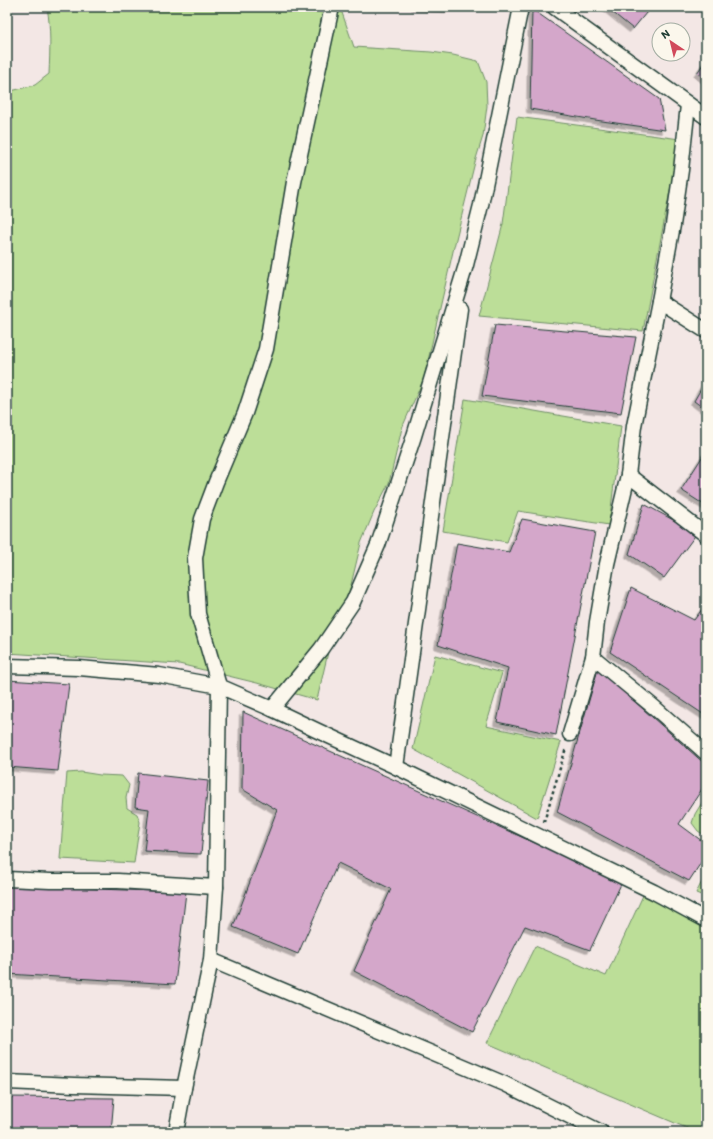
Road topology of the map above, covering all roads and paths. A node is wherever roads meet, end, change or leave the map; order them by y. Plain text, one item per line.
1 (332, 7) edge
2 (521, 7) edge
3 (554, 7) edge
4 (688, 104) junction
5 (706, 117) edge
6 (466, 264) junction
7 (659, 301) junction
8 (706, 331) edge
9 (628, 475) junction
10 (706, 535) edge
11 (593, 657) junction
12 (7, 666) edge
13 (219, 686) junction
14 (272, 709) junction
15 (570, 734) joint
16 (706, 753) edge
17 (396, 767) junction
18 (540, 836) junction
19 (7, 879) edge
20 (216, 887) junction
21 (706, 920) edge
22 (211, 960) junction
23 (7, 1082) edge
24 (184, 1088) junction
25 (176, 1132) edge
26 (601, 1132) edge

1 - 13 street
2 - 6 street
3 - 4 street
4 - 5 street
4 - 7 street
6 - 14 street
6 - 17 street
7 - 8 street
7 - 9 street
9 - 10 street
9 - 11 street
11 - 15 street
11 - 16 street
12 - 13 street
13 - 14 street
13 - 20 street
14 - 17 street
15 - 18 path
17 - 18 street
18 - 21 street
19 - 20 street
20 - 22 street
22 - 24 street
22 - 26 street
23 - 24 street
24 - 25 street

